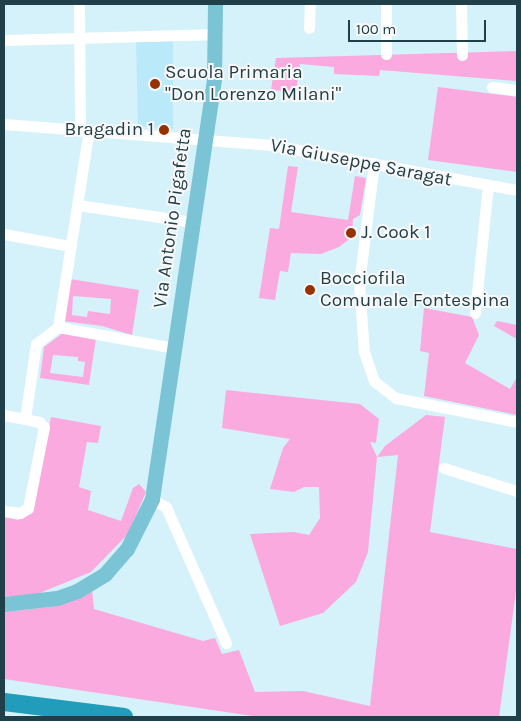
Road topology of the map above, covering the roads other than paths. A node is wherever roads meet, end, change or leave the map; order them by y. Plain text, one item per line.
1 (79, 4) edge
2 (215, 4) edge
3 (310, 4) edge
4 (386, 4) edge
5 (461, 4) edge
6 (309, 28) dead end
7 (217, 34) junction
8 (79, 38) junction
9 (4, 40) edge
10 (386, 54) dead end
11 (462, 54) dead end
12 (492, 87) dead end
13 (517, 90) edge
14 (4, 124) edge
15 (84, 130) junction
16 (205, 139) junction
17 (374, 163) junction
18 (488, 186) junction
19 (517, 190) edge
20 (78, 205) junction
21 (193, 222) junction
22 (4, 234) edge
23 (71, 246) junction
24 (475, 313) dead end
25 (58, 327) junction
26 (175, 348) junction
27 (4, 415) edge
28 (24, 419) junction
29 (517, 422) edge
30 (444, 468) dead end
31 (517, 491) edge
32 (152, 499) junction
33 (4, 512) edge
34 (4, 604) edge
35 (226, 643) dead end
36 (4, 702) edge
37 (124, 717) edge

1 - 8 street
2 - 7 main road, Via Antonio Pigafetta
3 - 6 street
4 - 10 street
5 - 11 street
7 - 8 street
7 - 16 main road, Via Antonio Pigafetta
8 - 9 street
8 - 15 street
12 - 13 street
14 - 15 street, Via Giuseppe Saragat
15 - 16 street, Via Giuseppe Saragat
15 - 20 street
16 - 17 street, Via Giuseppe Saragat
16 - 21 main road, Via Antonio Pigafetta
17 - 18 street, Via Giuseppe Saragat
17 - 29 street
18 - 19 street, Via Giuseppe Saragat
18 - 24 street
20 - 21 street
20 - 23 street
21 - 26 main road, Via Antonio Pigafetta
22 - 23 street
23 - 25 street
25 - 26 street
25 - 28 street
26 - 32 main road, Via Antonio Pigafetta
27 - 28 street
28 - 33 street
30 - 31 street
32 - 34 main road, Via Antonio Pigafetta
32 - 35 street
36 - 37 highway

